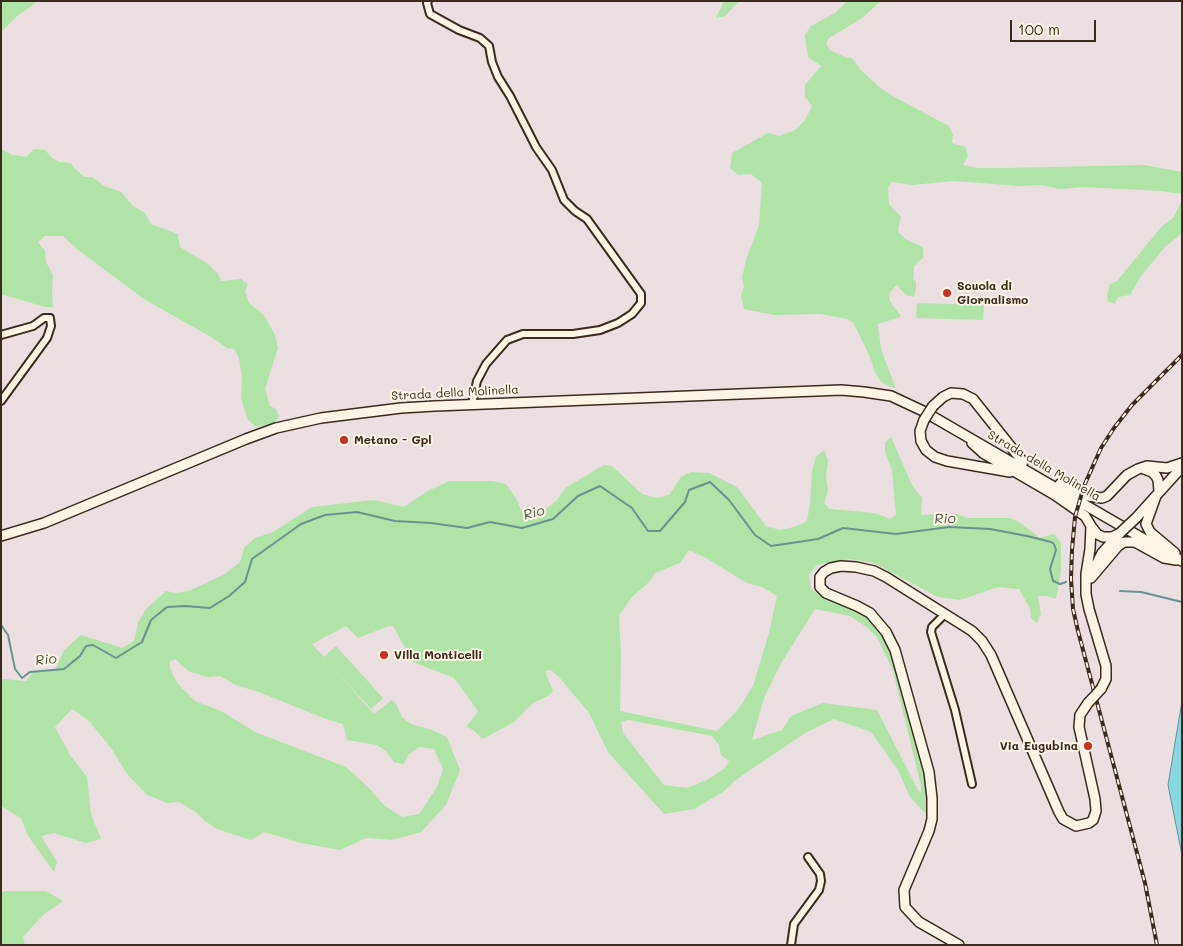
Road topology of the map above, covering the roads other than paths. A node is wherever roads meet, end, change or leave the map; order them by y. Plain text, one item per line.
1 (428, 1) edge
2 (1, 335) edge
3 (1, 401) edge
4 (472, 404) junction
5 (963, 434) junction
6 (1023, 462) junction
7 (1182, 465) edge
8 (1138, 469) junction
9 (1018, 473) junction
10 (1061, 484) junction
11 (1055, 494) junction
12 (1157, 494) junction
13 (1112, 519) junction
14 (1091, 526) junction
15 (1120, 533) junction
16 (1, 536) edge
17 (1182, 561) edge
18 (1091, 578) junction
19 (1086, 594) junction
20 (945, 614) junction
21 (972, 784) dead end
22 (808, 856) dead end
23 (791, 945) edge
24 (959, 945) edge

1 - 4 street
2 - 3 street
4 - 5 street, Strada della Molinella
4 - 16 street, Strada della Molinella
5 - 6 street, Strada della Molinella
5 - 9 street, Strada della Molinella
5 - 13 street, Strada della Molinella
6 - 9 street, Strada della Molinella, bridge
6 - 10 street
7 - 8 street
7 - 12 street
8 - 10 street
8 - 12 street
9 - 11 street
10 - 13 street, Strada della Molinella
11 - 13 street, Strada della Molinella
11 - 14 street
12 - 15 street, bridge
12 - 17 street
13 - 17 street, Strada della Molinella
14 - 15 street
14 - 19 street
15 - 18 street
17 - 18 street
18 - 19 street
19 - 20 street, bridge
20 - 21 street
20 - 24 street
22 - 23 street

